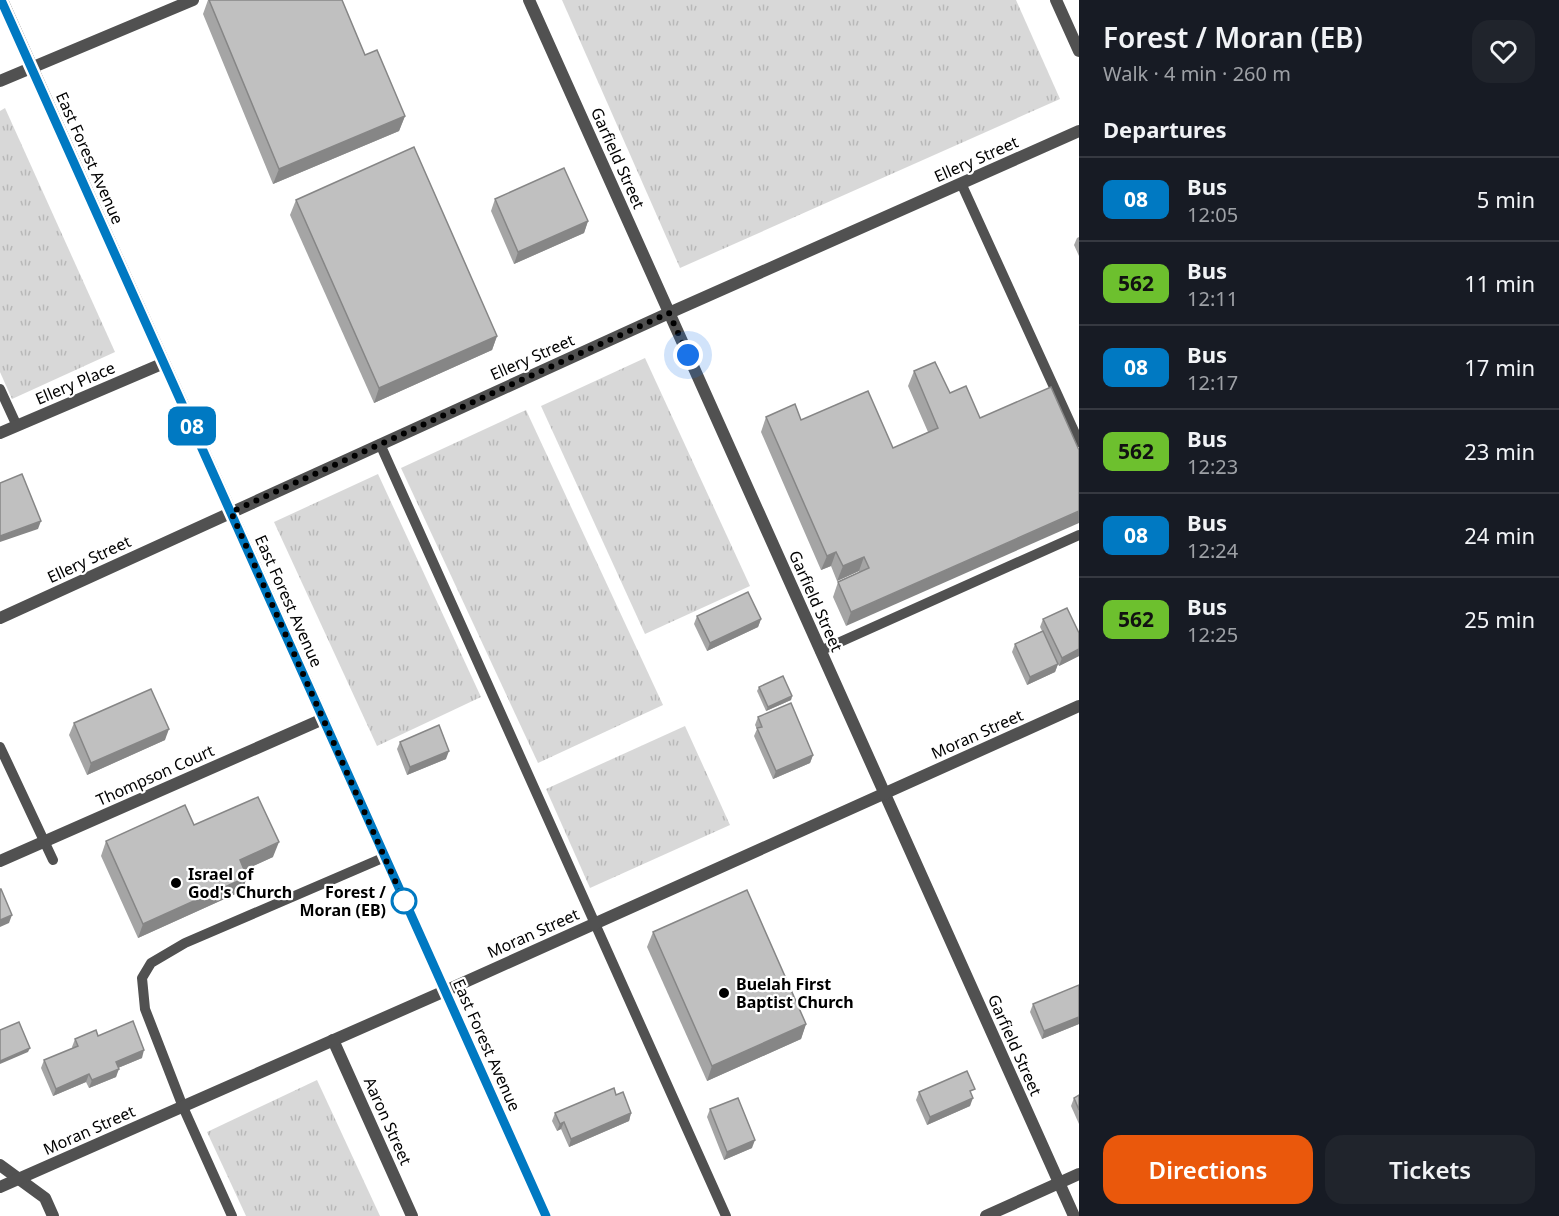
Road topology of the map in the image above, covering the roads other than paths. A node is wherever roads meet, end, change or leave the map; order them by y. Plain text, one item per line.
1 (2, 0) edge
2 (193, 0) edge
3 (529, 0) edge
4 (1056, 0) edge
5 (178, 3) edge
6 (1079, 51) edge
7 (32, 67) junction
8 (0, 81) edge
9 (1079, 131) edge
10 (962, 183) junction
11 (669, 313) junction
12 (164, 363) junction
13 (0, 388) edge
14 (17, 426) junction
15 (0, 433) edge
16 (1079, 442) edge
17 (380, 444) junction
18 (231, 512) junction
19 (1079, 535) edge
20 (0, 618) edge
21 (820, 651) junction
22 (1079, 706) edge
23 (323, 719) junction
24 (0, 747) edge
25 (884, 793) junction
26 (45, 841) junction
27 (385, 857) junction
28 (53, 860) dead end
29 (0, 861) edge
30 (596, 923) junction
31 (445, 991) junction
32 (333, 1040) junction
33 (183, 1107) junction
34 (0, 1165) edge
35 (1079, 1174) edge
36 (19, 1179) junction
37 (1059, 1183) junction
38 (0, 1187) edge
39 (53, 1216) edge
40 (232, 1216) edge
41 (412, 1216) edge
42 (546, 1216) edge
43 (726, 1216) edge
44 (986, 1216) edge
45 (1074, 1216) edge

1 - 7 main road, East Forest Avenue
2 - 5 street
3 - 11 street, Garfield Street
4 - 6 street
5 - 7 street
7 - 8 street
7 - 12 main road, East Forest Avenue
9 - 10 street, Ellery Street
10 - 11 street, Ellery Street
10 - 16 lane
11 - 17 street, Ellery Street
11 - 21 street, Garfield Street
12 - 14 street, Ellery Place
12 - 18 main road, East Forest Avenue
13 - 14 lane
14 - 15 street, Ellery Place
17 - 18 street, Ellery Street
17 - 30 lane
18 - 20 street, Ellery Street
18 - 23 main road, East Forest Avenue
19 - 21 lane
21 - 25 street, Garfield Street
22 - 25 street, Moran Street
23 - 26 street, Thompson Court
23 - 27 main road, East Forest Avenue
24 - 26 lane
25 - 30 street, Moran Street
25 - 37 street, Garfield Street
26 - 28 lane
26 - 29 street, Thompson Court
27 - 31 main road, East Forest Avenue
27 - 33 lane
30 - 31 street, Moran Street
30 - 43 lane
31 - 32 street, Moran Street
31 - 42 main road, East Forest Avenue
32 - 33 street, Moran Street
32 - 41 street, Aaron Street
33 - 36 street, Moran Street
33 - 40 lane
34 - 36 street
35 - 37 street
36 - 38 street, Moran Street
36 - 39 street
37 - 44 street
37 - 45 street, Garfield Street

